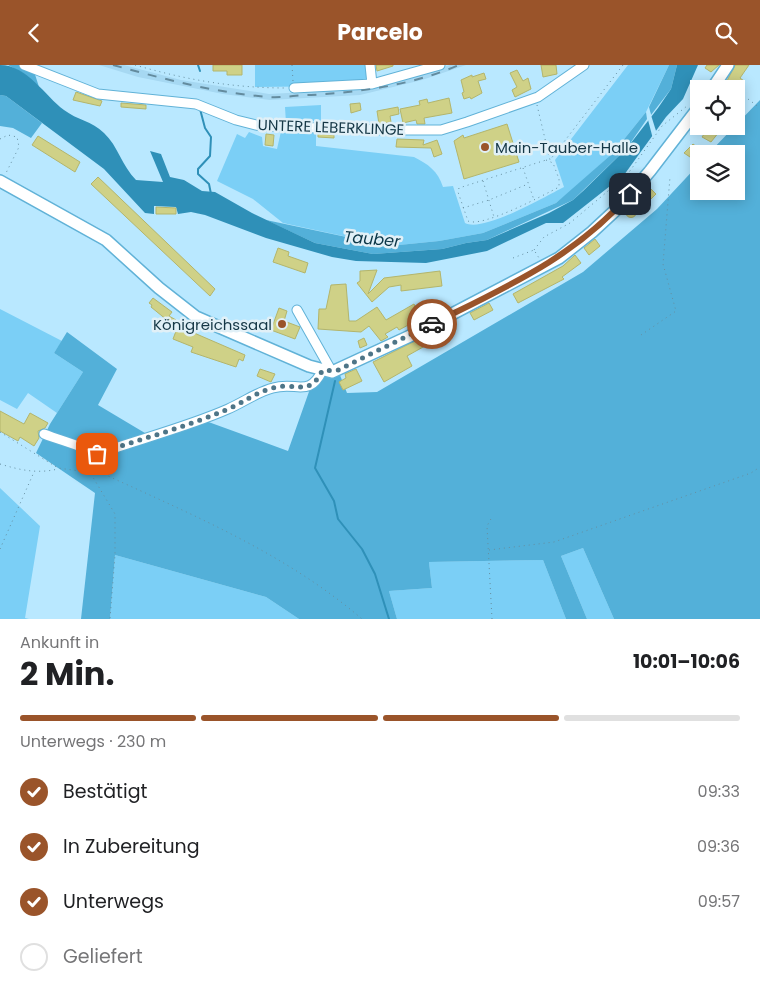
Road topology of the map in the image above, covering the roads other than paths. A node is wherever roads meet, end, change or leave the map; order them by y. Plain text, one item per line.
1 (24, 65) edge
2 (370, 65) edge
3 (440, 65) edge
4 (584, 65) edge
5 (728, 65) edge
6 (718, 80) edge
7 (372, 84) junction
8 (294, 88) road end
9 (690, 119) edge
10 (1, 181) edge
11 (297, 310) dead end
12 (327, 372) junction
13 (44, 434) dead end
14 (97, 454) junction
15 (87, 467) road end

1 - 4 street, UNTERE LEBERKLINGE
2 - 7 street
3 - 7 street
5 - 6 main road
7 - 8 street
9 - 12 main road
10 - 12 main road
11 - 12 street
12 - 14 street
13 - 14 street
14 - 15 street

